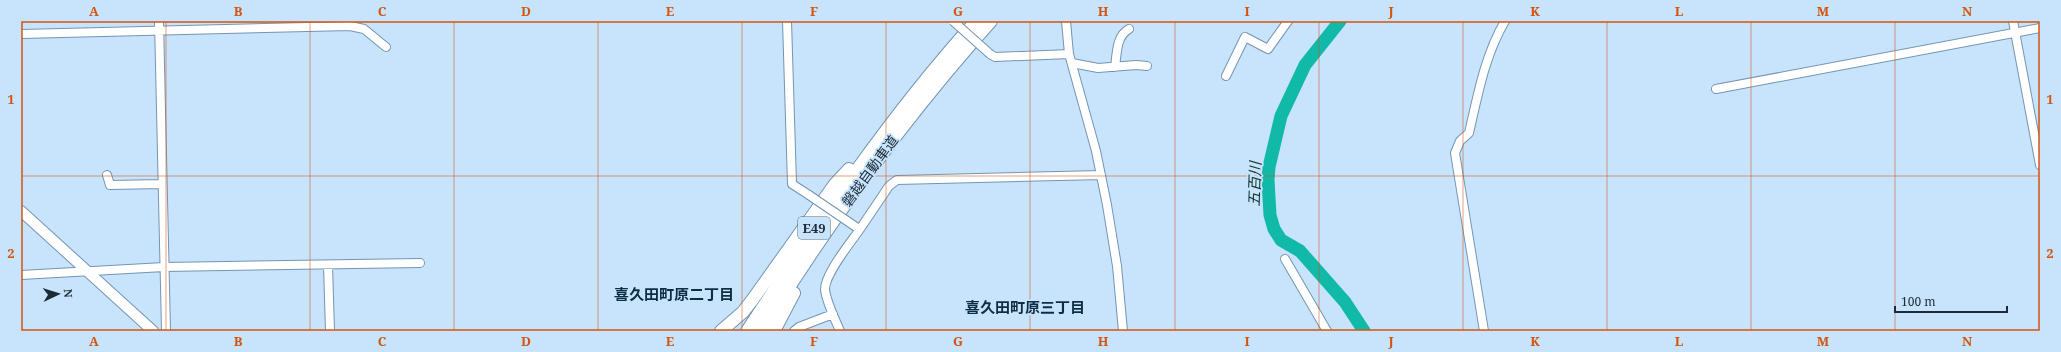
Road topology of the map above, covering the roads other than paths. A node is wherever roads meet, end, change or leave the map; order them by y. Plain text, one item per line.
1 (159, 21) edge
2 (787, 21) edge
3 (953, 21) edge
4 (976, 21) edge
5 (991, 21) edge
6 (1066, 21) edge
7 (1288, 21) edge
8 (1505, 21) edge
9 (2013, 21) edge
10 (2040, 28) edge
11 (1129, 29) dead end
12 (159, 32) junction
13 (2016, 33) junction
14 (21, 34) edge
15 (386, 47) dead end
16 (1070, 54) junction
17 (1072, 63) junction
18 (1147, 66) dead end
19 (1115, 67) junction
20 (1226, 76) dead end
21 (1716, 89) dead end
22 (887, 130) junction
23 (2040, 165) edge
24 (107, 175) dead end
25 (1101, 175) junction
26 (162, 184) junction
27 (858, 188) junction
28 (21, 211) edge
29 (858, 228) junction
30 (1285, 259) dead end
31 (420, 263) dead end
32 (328, 265) junction
33 (164, 268) junction
34 (87, 272) junction
35 (21, 275) edge
36 (833, 314) junction
37 (153, 331) edge
38 (166, 331) edge
39 (330, 331) edge
40 (721, 331) edge
41 (747, 331) edge
42 (761, 331) edge
43 (774, 331) edge
44 (794, 331) edge
45 (840, 331) edge
46 (1123, 331) edge
47 (1327, 331) edge
48 (1484, 331) edge

1 - 12 street
2 - 29 street, bridge
3 - 16 street, bridge
4 - 22 highway, 磐越自動車道 / E49
5 - 27 highway, 磐越自動車道 / E49
6 - 16 street
7 - 20 street
8 - 48 street
9 - 13 street
10 - 13 street
11 - 19 street
12 - 14 street
12 - 15 street
12 - 26 street
13 - 21 street
13 - 23 street
16 - 17 street
17 - 19 street
17 - 25 street
18 - 19 street
22 - 40 highway
22 - 41 highway, 磐越自動車道 / E49
24 - 26 street
25 - 29 street
25 - 46 street
26 - 33 street
27 - 42 highway, 磐越自動車道 / E49
27 - 43 highway
28 - 34 main road
29 - 36 street
30 - 47 street
31 - 32 street
32 - 33 street
32 - 39 street
33 - 34 street
33 - 38 street
34 - 35 street
34 - 37 main road
36 - 44 street
36 - 45 street

